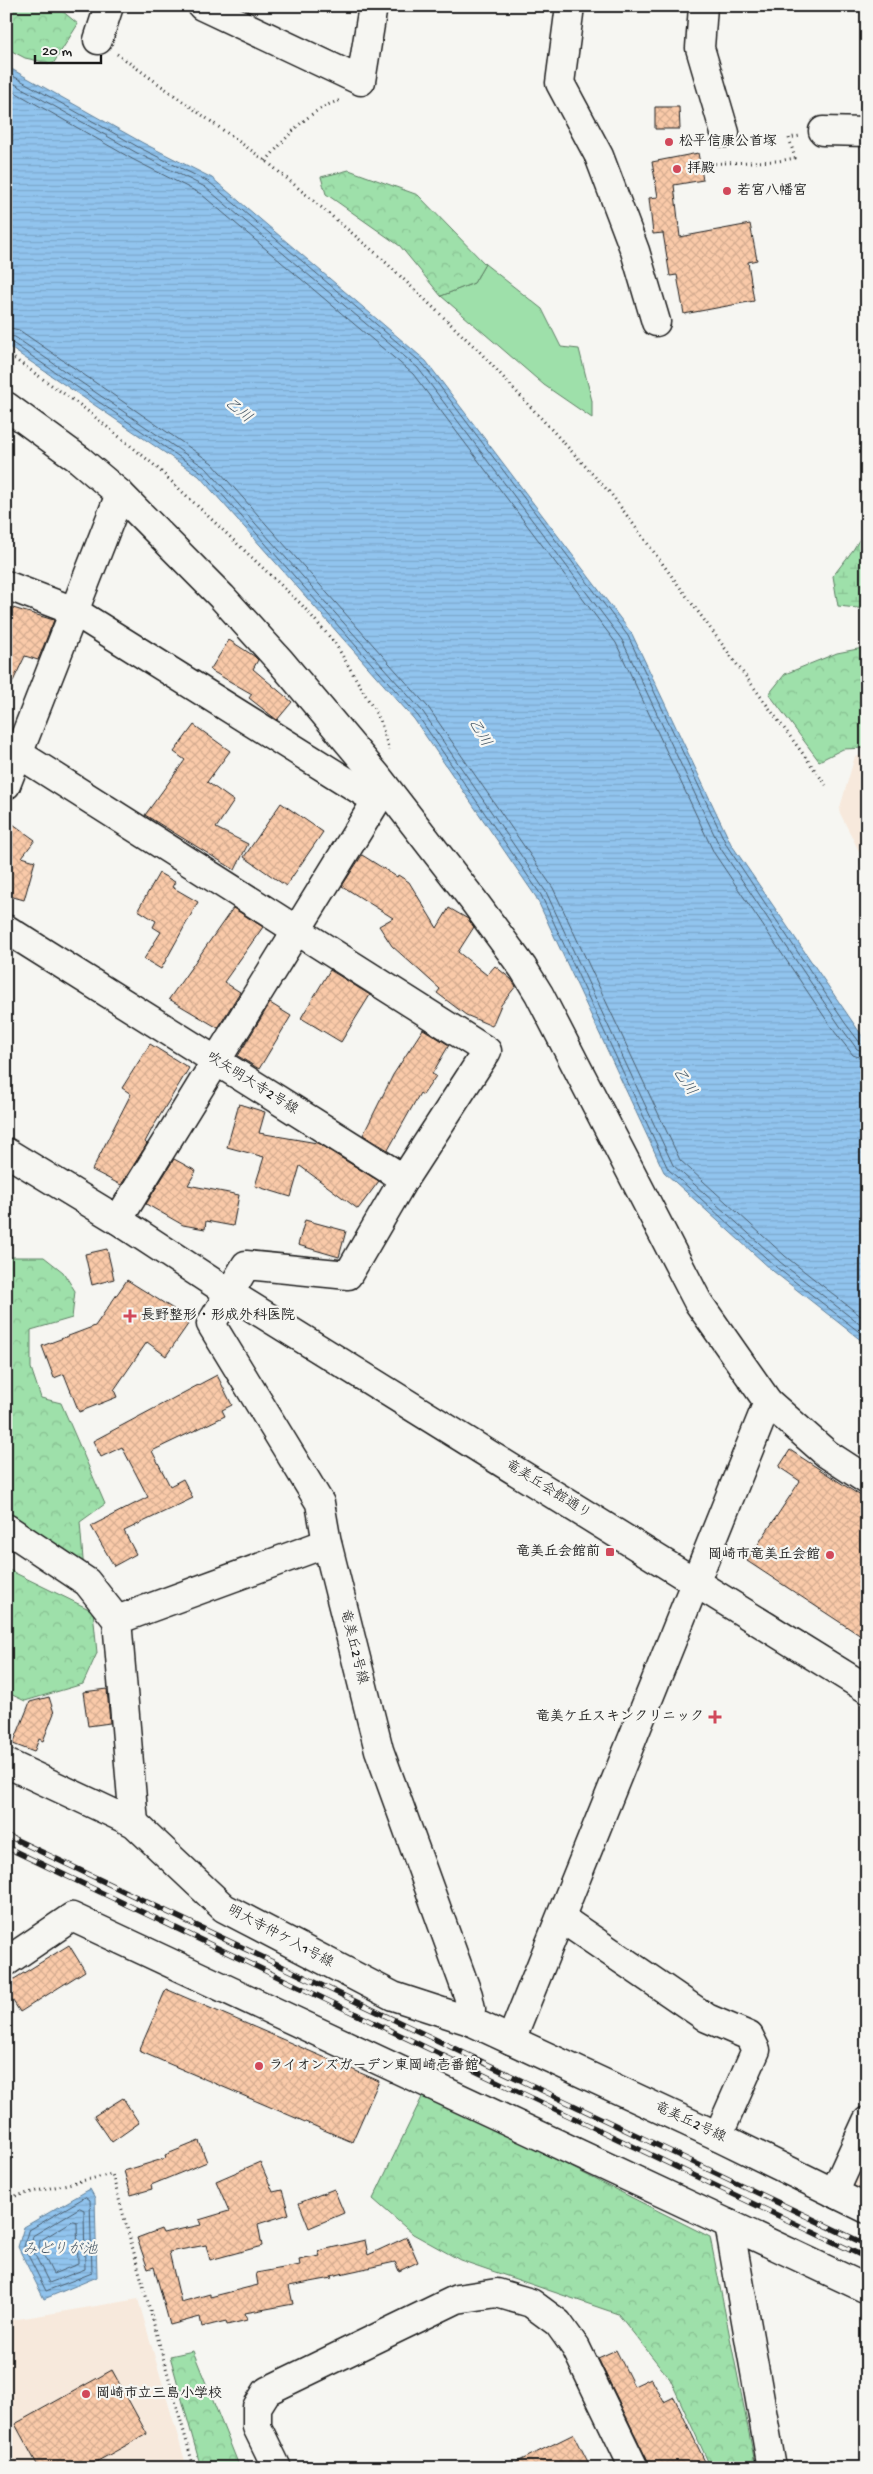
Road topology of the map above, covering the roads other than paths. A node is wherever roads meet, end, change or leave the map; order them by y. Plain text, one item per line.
1 (109, 6) edge
2 (202, 6) edge
3 (373, 6) edge
4 (570, 6) edge
5 (703, 6) edge
6 (98, 40) road end
7 (823, 131) dead end
8 (867, 132) edge
9 (725, 133) dead end
10 (656, 322) dead end
11 (6, 406) edge
12 (120, 494) junction
13 (6, 586) edge
14 (74, 611) junction
15 (19, 754) junction
16 (6, 785) edge
17 (380, 793) junction
18 (6, 928) edge
19 (297, 932) junction
20 (216, 1061) junction
21 (6, 1152) edge
22 (404, 1179) junction
23 (118, 1220) junction
24 (229, 1293) junction
25 (768, 1402) junction
26 (867, 1480) edge
27 (6, 1528) edge
28 (327, 1543) junction
29 (696, 1582) junction
30 (117, 1620) junction
31 (867, 1689) edge
32 (6, 1763) edge
33 (134, 1823) junction
34 (561, 1918) junction
35 (6, 1962) edge
36 (470, 2021) junction
37 (511, 2040) junction
38 (867, 2121) edge
39 (718, 2136) junction
40 (834, 2193) junction
41 (867, 2209) edge
42 (730, 2224) junction
43 (867, 2290) edge
44 (277, 2468) edge
45 (634, 2468) edge
46 (772, 2468) edge

1 - 6 street
2 - 3 street
4 - 10 street
5 - 9 street
7 - 8 street
11 - 12 street
12 - 14 street
12 - 17 street
13 - 14 street
14 - 15 street
14 - 17 street
15 - 16 street
15 - 19 street
17 - 19 street
17 - 25 street
18 - 20 street, 吹矢明大寺2号線
19 - 20 street
19 - 22 street
20 - 22 street, 吹矢明大寺2号線
20 - 23 street
21 - 23 street
22 - 24 street
23 - 24 street, 竜美丘会館通り
24 - 28 street, 竜美丘2号線
24 - 29 street, 竜美丘会館通り
25 - 26 street
25 - 29 street
27 - 30 street
28 - 30 street
28 - 36 street, 竜美丘2号線
29 - 31 street, 竜美丘会館通り
29 - 34 street
30 - 33 street
32 - 33 street, 明大寺仲ケ入1号線
33 - 36 street, 明大寺仲ケ入1号線
34 - 37 street
34 - 39 street
35 - 42 street
36 - 37 street, 明大寺仲ケ入1号線
37 - 39 street, 竜美丘2号線
38 - 40 street
39 - 40 street, 竜美丘2号線
40 - 41 street, 竜美丘2号線
42 - 43 street
42 - 46 street
44 - 45 street

